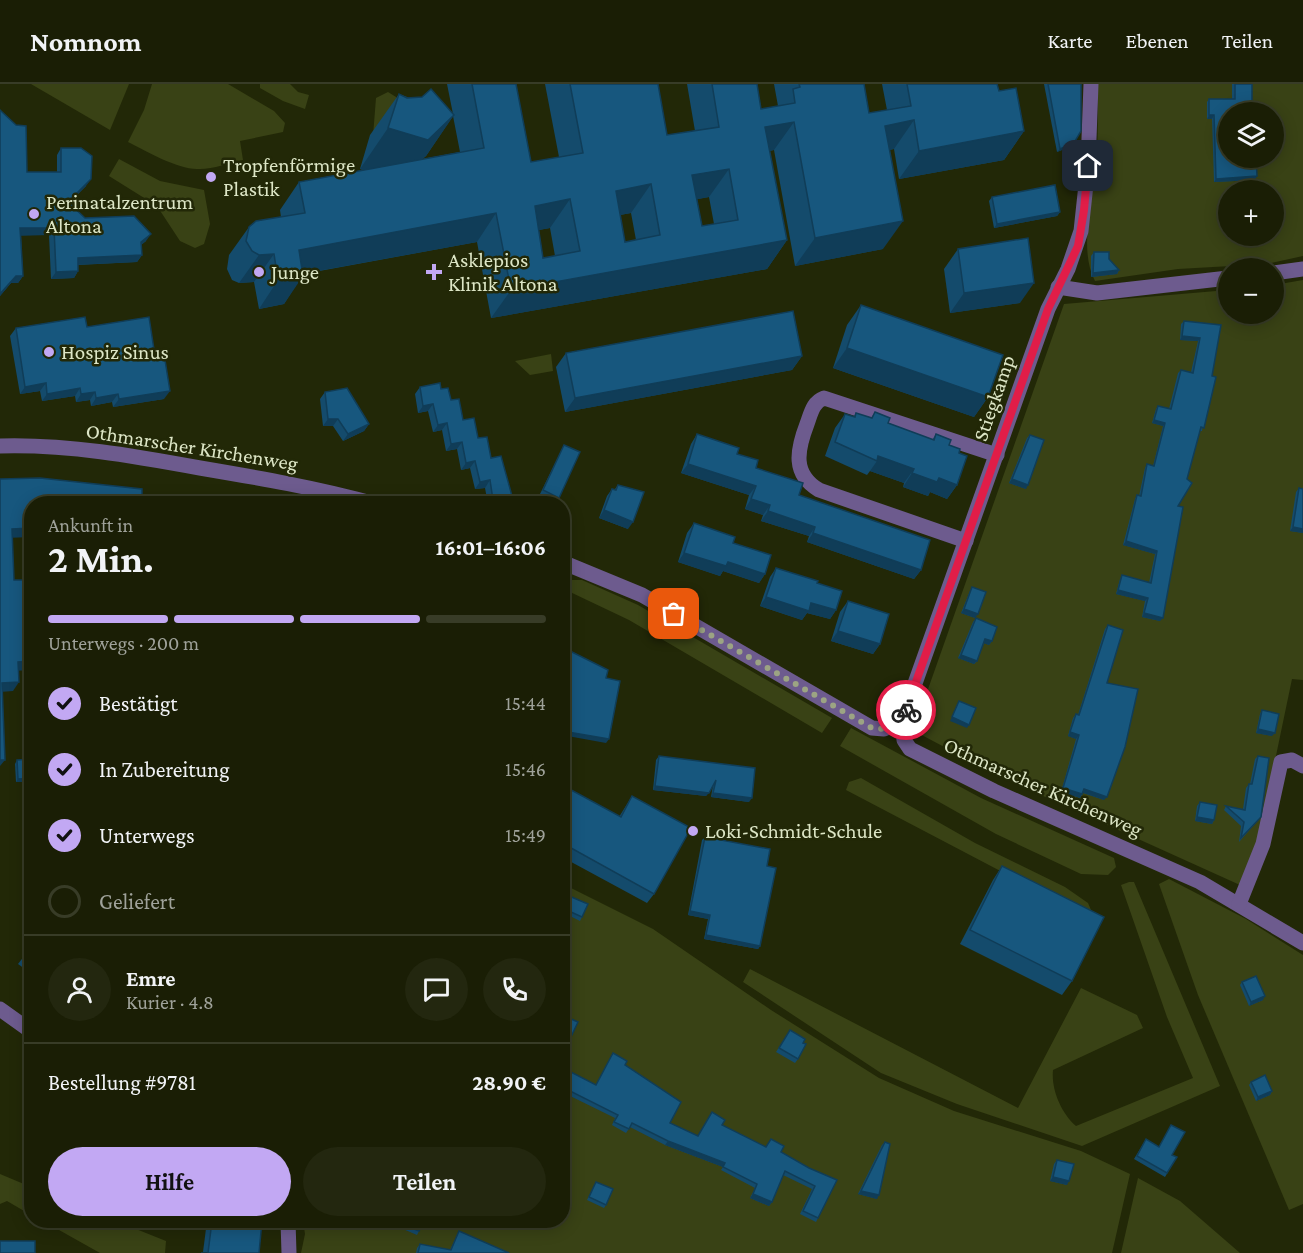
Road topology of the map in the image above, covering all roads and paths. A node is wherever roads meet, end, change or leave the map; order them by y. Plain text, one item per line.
1 (1091, 84) edge
2 (1303, 269) edge
3 (1284, 272) edge
4 (1218, 279) edge
5 (1058, 287) junction
6 (0, 446) edge
7 (998, 455) junction
8 (341, 496) edge
9 (966, 542) junction
10 (570, 565) edge
11 (902, 720) junction
12 (1303, 766) edge
13 (1239, 904) junction
14 (1303, 943) edge
15 (0, 1009) edge
16 (24, 1026) edge
17 (288, 1228) edge
18 (289, 1253) edge

1 - 5 street, Stiegkamp
2 - 3 street
4 - 5 street
5 - 7 street, Stiegkamp
6 - 8 street, Othmarscher Kirchenweg
7 - 9 street, Stiegkamp
7 - 9 street
9 - 11 street, Stiegkamp
10 - 11 street
11 - 13 street, Othmarscher Kirchenweg
12 - 13 street
13 - 14 street, Othmarscher Kirchenweg
15 - 16 street
17 - 18 street

